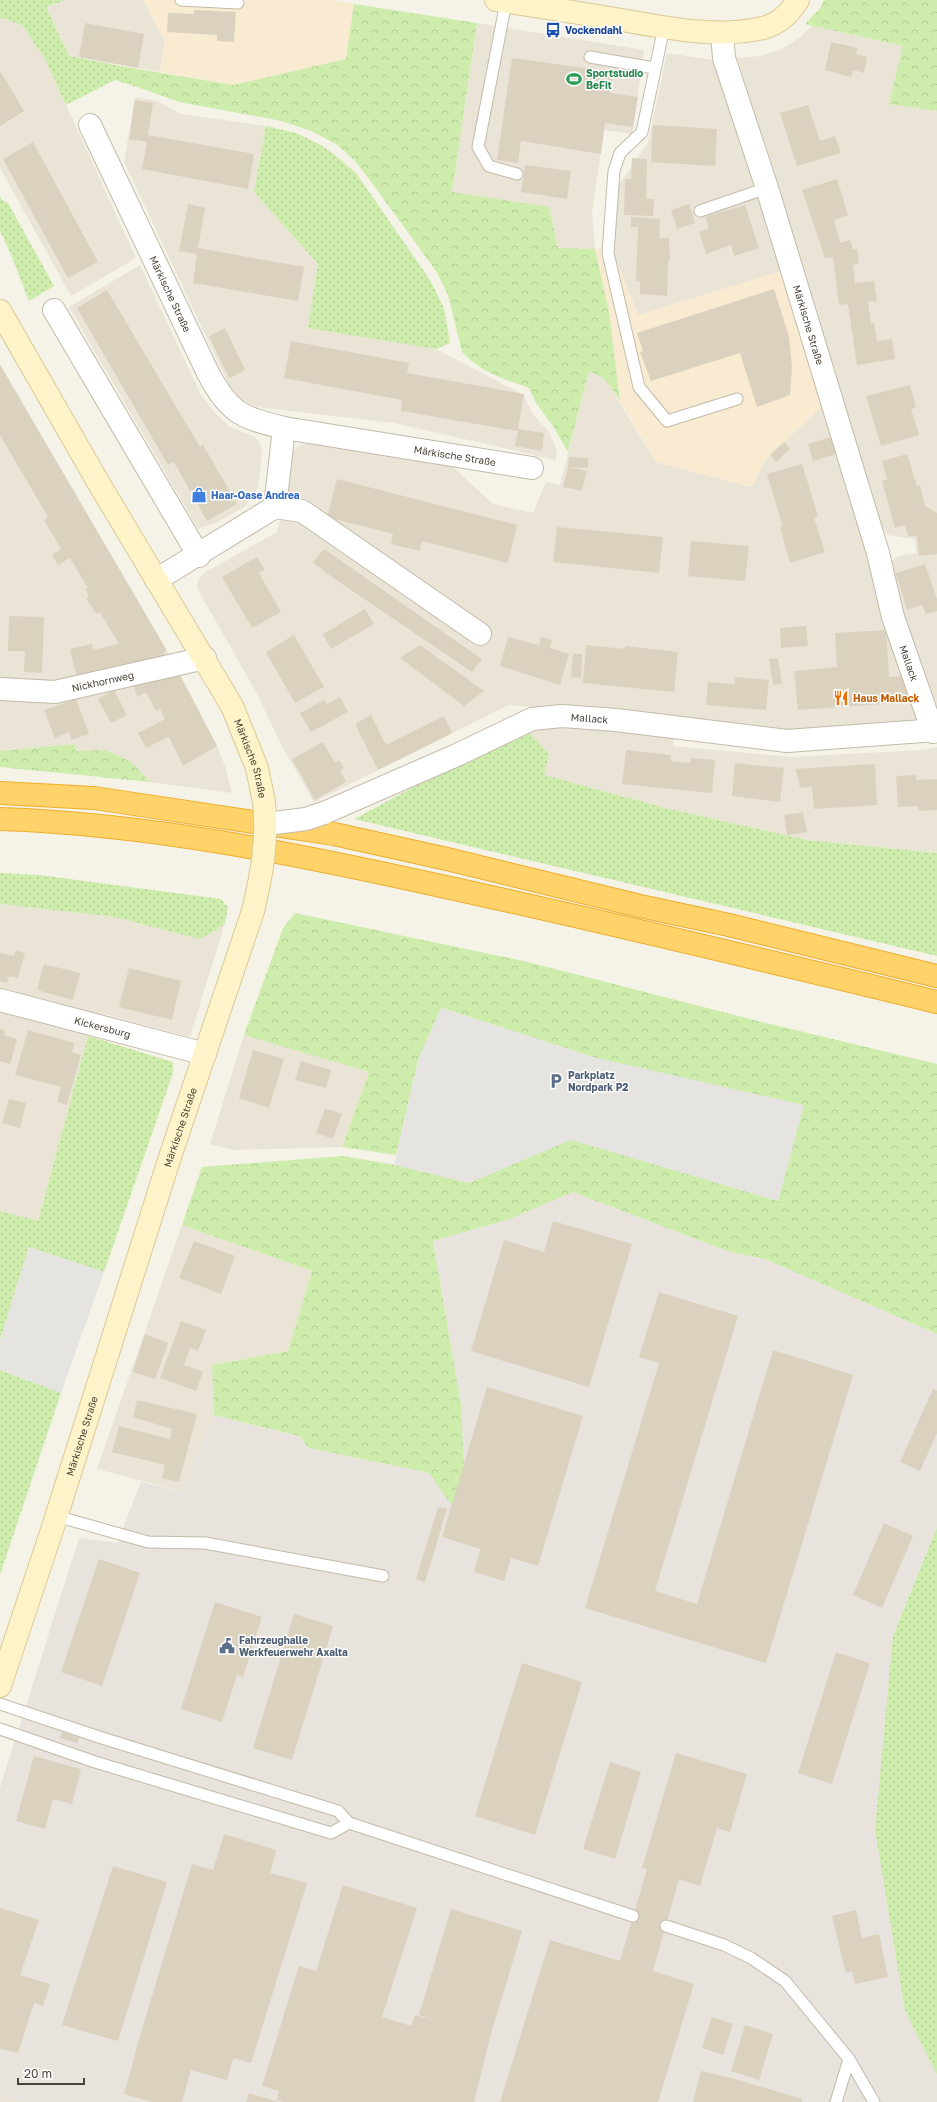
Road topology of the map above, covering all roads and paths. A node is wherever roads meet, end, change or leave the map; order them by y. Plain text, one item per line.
1 (181, 0) edge
2 (798, 0) edge
3 (501, 1) edge
4 (238, 3) dead end
5 (664, 27) junction
6 (722, 33) junction
7 (590, 57) dead end
8 (654, 68) junction
9 (90, 125) dead end
10 (517, 174) dead end
11 (767, 188) junction
12 (700, 211) dead end
13 (54, 310) dead end
14 (0, 311) edge
15 (737, 399) dead end
16 (284, 428) junction
17 (532, 468) dead end
18 (275, 508) junction
19 (199, 556) junction
20 (156, 580) junction
21 (893, 617) joint
22 (480, 634) dead end
23 (205, 658) junction
24 (0, 689) edge
25 (935, 731) edge
26 (0, 793) edge
27 (23, 795) junction
28 (0, 797) edge
29 (0, 819) edge
30 (266, 824) junction
31 (937, 976) edge
32 (0, 1000) edge
33 (937, 1002) edge
34 (204, 1054) junction
35 (56, 1516) junction
36 (383, 1576) dead end
37 (0, 1686) edge
38 (0, 1704) edge
39 (0, 1729) edge
40 (349, 1823) junction
41 (633, 1916) dead end
42 (666, 1926) dead end
43 (849, 2059) junction
44 (836, 2102) edge
45 (874, 2102) edge

1 - 4 lane
2 - 6 main road
3 - 5 main road
3 - 10 lane
5 - 6 main road
5 - 8 lane
6 - 11 street, Märkische Straße
7 - 8 lane
8 - 15 lane
9 - 16 street, Märkische Straße
11 - 12 lane
11 - 21 street, Märkische Straße
13 - 19 street
14 - 20 main road, Märkische Straße
16 - 17 street, Märkische Straße
16 - 18 street
18 - 19 street
18 - 22 street
19 - 20 street
20 - 23 main road, Märkische Straße
21 - 25 street, Mallack
23 - 24 street, Nickhornweg
23 - 30 main road, Märkische Straße, bridge
25 - 30 street, Mallack, bridge
26 - 27 highway
27 - 28 highway
27 - 31 highway
29 - 33 highway
30 - 34 main road, Märkische Straße, bridge
32 - 34 street, Kickersburg
34 - 35 main road, Märkische Straße
35 - 36 lane
35 - 37 main road, Märkische Straße
38 - 40 lane
39 - 40 lane
40 - 41 lane
42 - 43 lane
43 - 44 lane
43 - 45 lane

